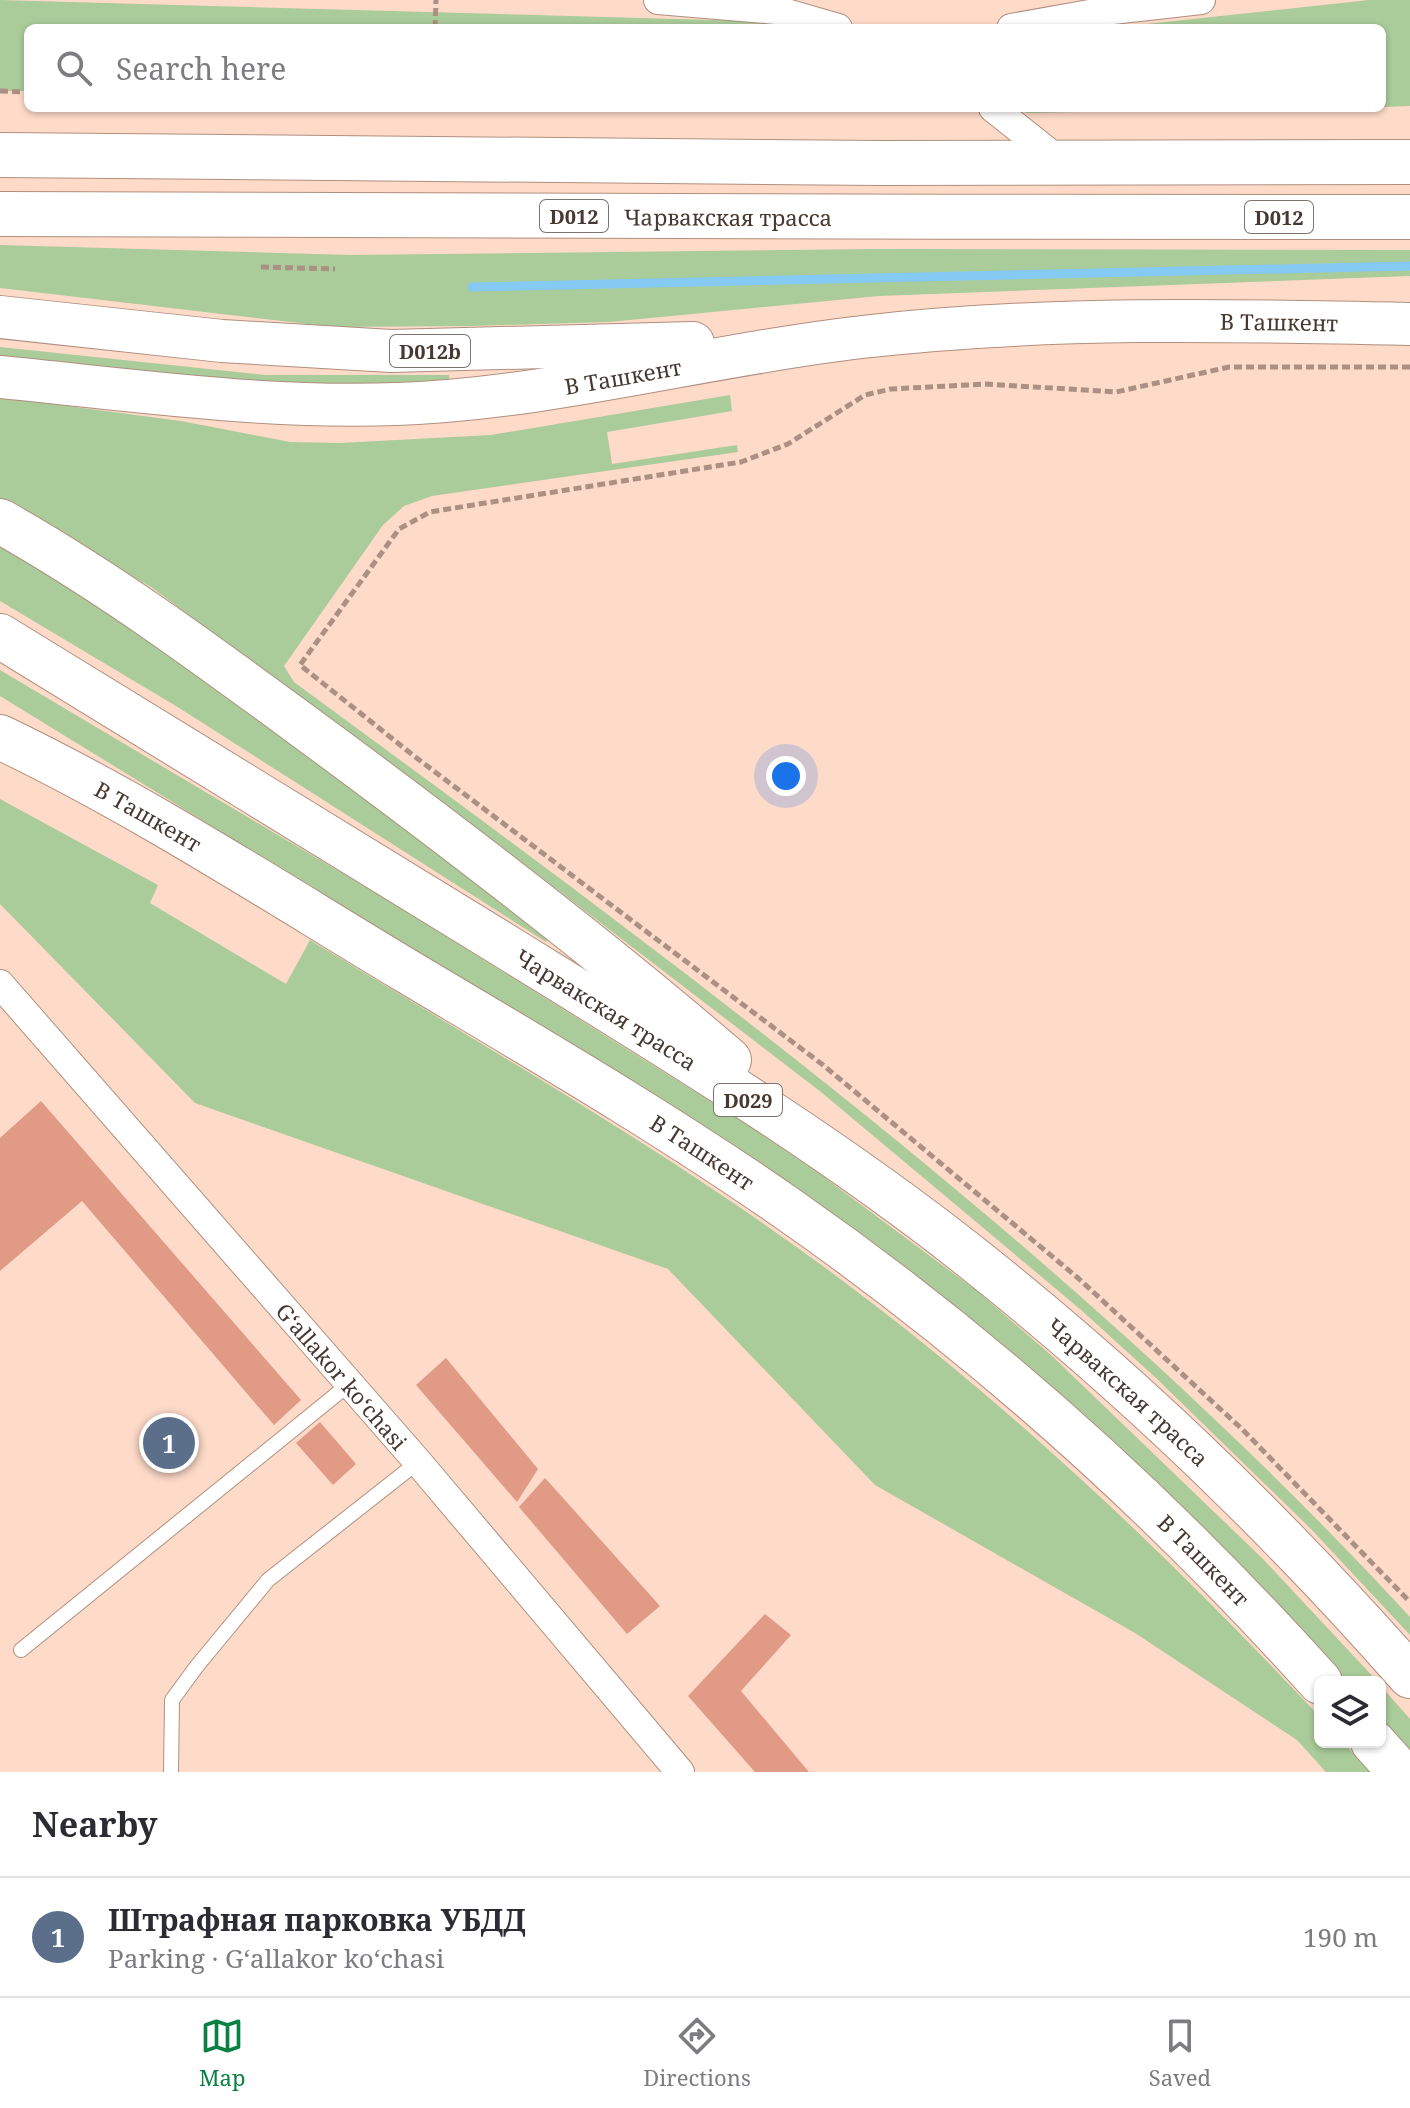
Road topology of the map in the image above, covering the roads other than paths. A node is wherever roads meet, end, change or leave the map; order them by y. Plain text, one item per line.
1 (658, 0) edge
2 (1201, 0) edge
3 (1112, 5) edge
4 (824, 24) edge
5 (1038, 24) edge
6 (998, 112) edge
7 (0, 155) edge
8 (1410, 162) edge
9 (1063, 163) junction
10 (0, 214) edge
11 (1410, 217) edge
12 (1410, 298) edge
13 (0, 317) edge
14 (1151, 318) junction
15 (1410, 324) edge
16 (862, 337) junction
17 (0, 377) edge
18 (0, 521) edge
19 (0, 636) edge
20 (0, 721) edge
21 (0, 737) edge
22 (58, 765) junction
23 (0, 984) edge
24 (867, 1179) junction
25 (348, 1385) junction
26 (418, 1462) junction
27 (21, 1650) dead end
28 (1314, 1676) edge
29 (1410, 1676) edge
30 (1378, 1748) edge
31 (171, 1772) edge
32 (680, 1772) edge
33 (1400, 1772) edge

1 - 4 street
2 - 3 street
3 - 5 street
6 - 9 street
7 - 9 highway
8 - 9 highway
10 - 11 highway, Чарвакская трасса / D012
12 - 14 main road
13 - 16 main road, В Ташкент / D012b
14 - 15 main road, В Ташкент
14 - 16 main road, В Ташкент
16 - 17 main road, В Ташкент
18 - 24 highway
19 - 24 highway, Чарвакская трасса / D029
20 - 22 highway
21 - 22 highway, В Ташкент
22 - 28 highway, В Ташкент
23 - 25 street, Gʻallakor koʻchasi
24 - 29 highway, Чарвакская трасса / D029
25 - 26 street, Gʻallakor koʻchasi
25 - 27 lane
26 - 31 lane
26 - 32 street, Gʻallakor koʻchasi
30 - 33 highway

